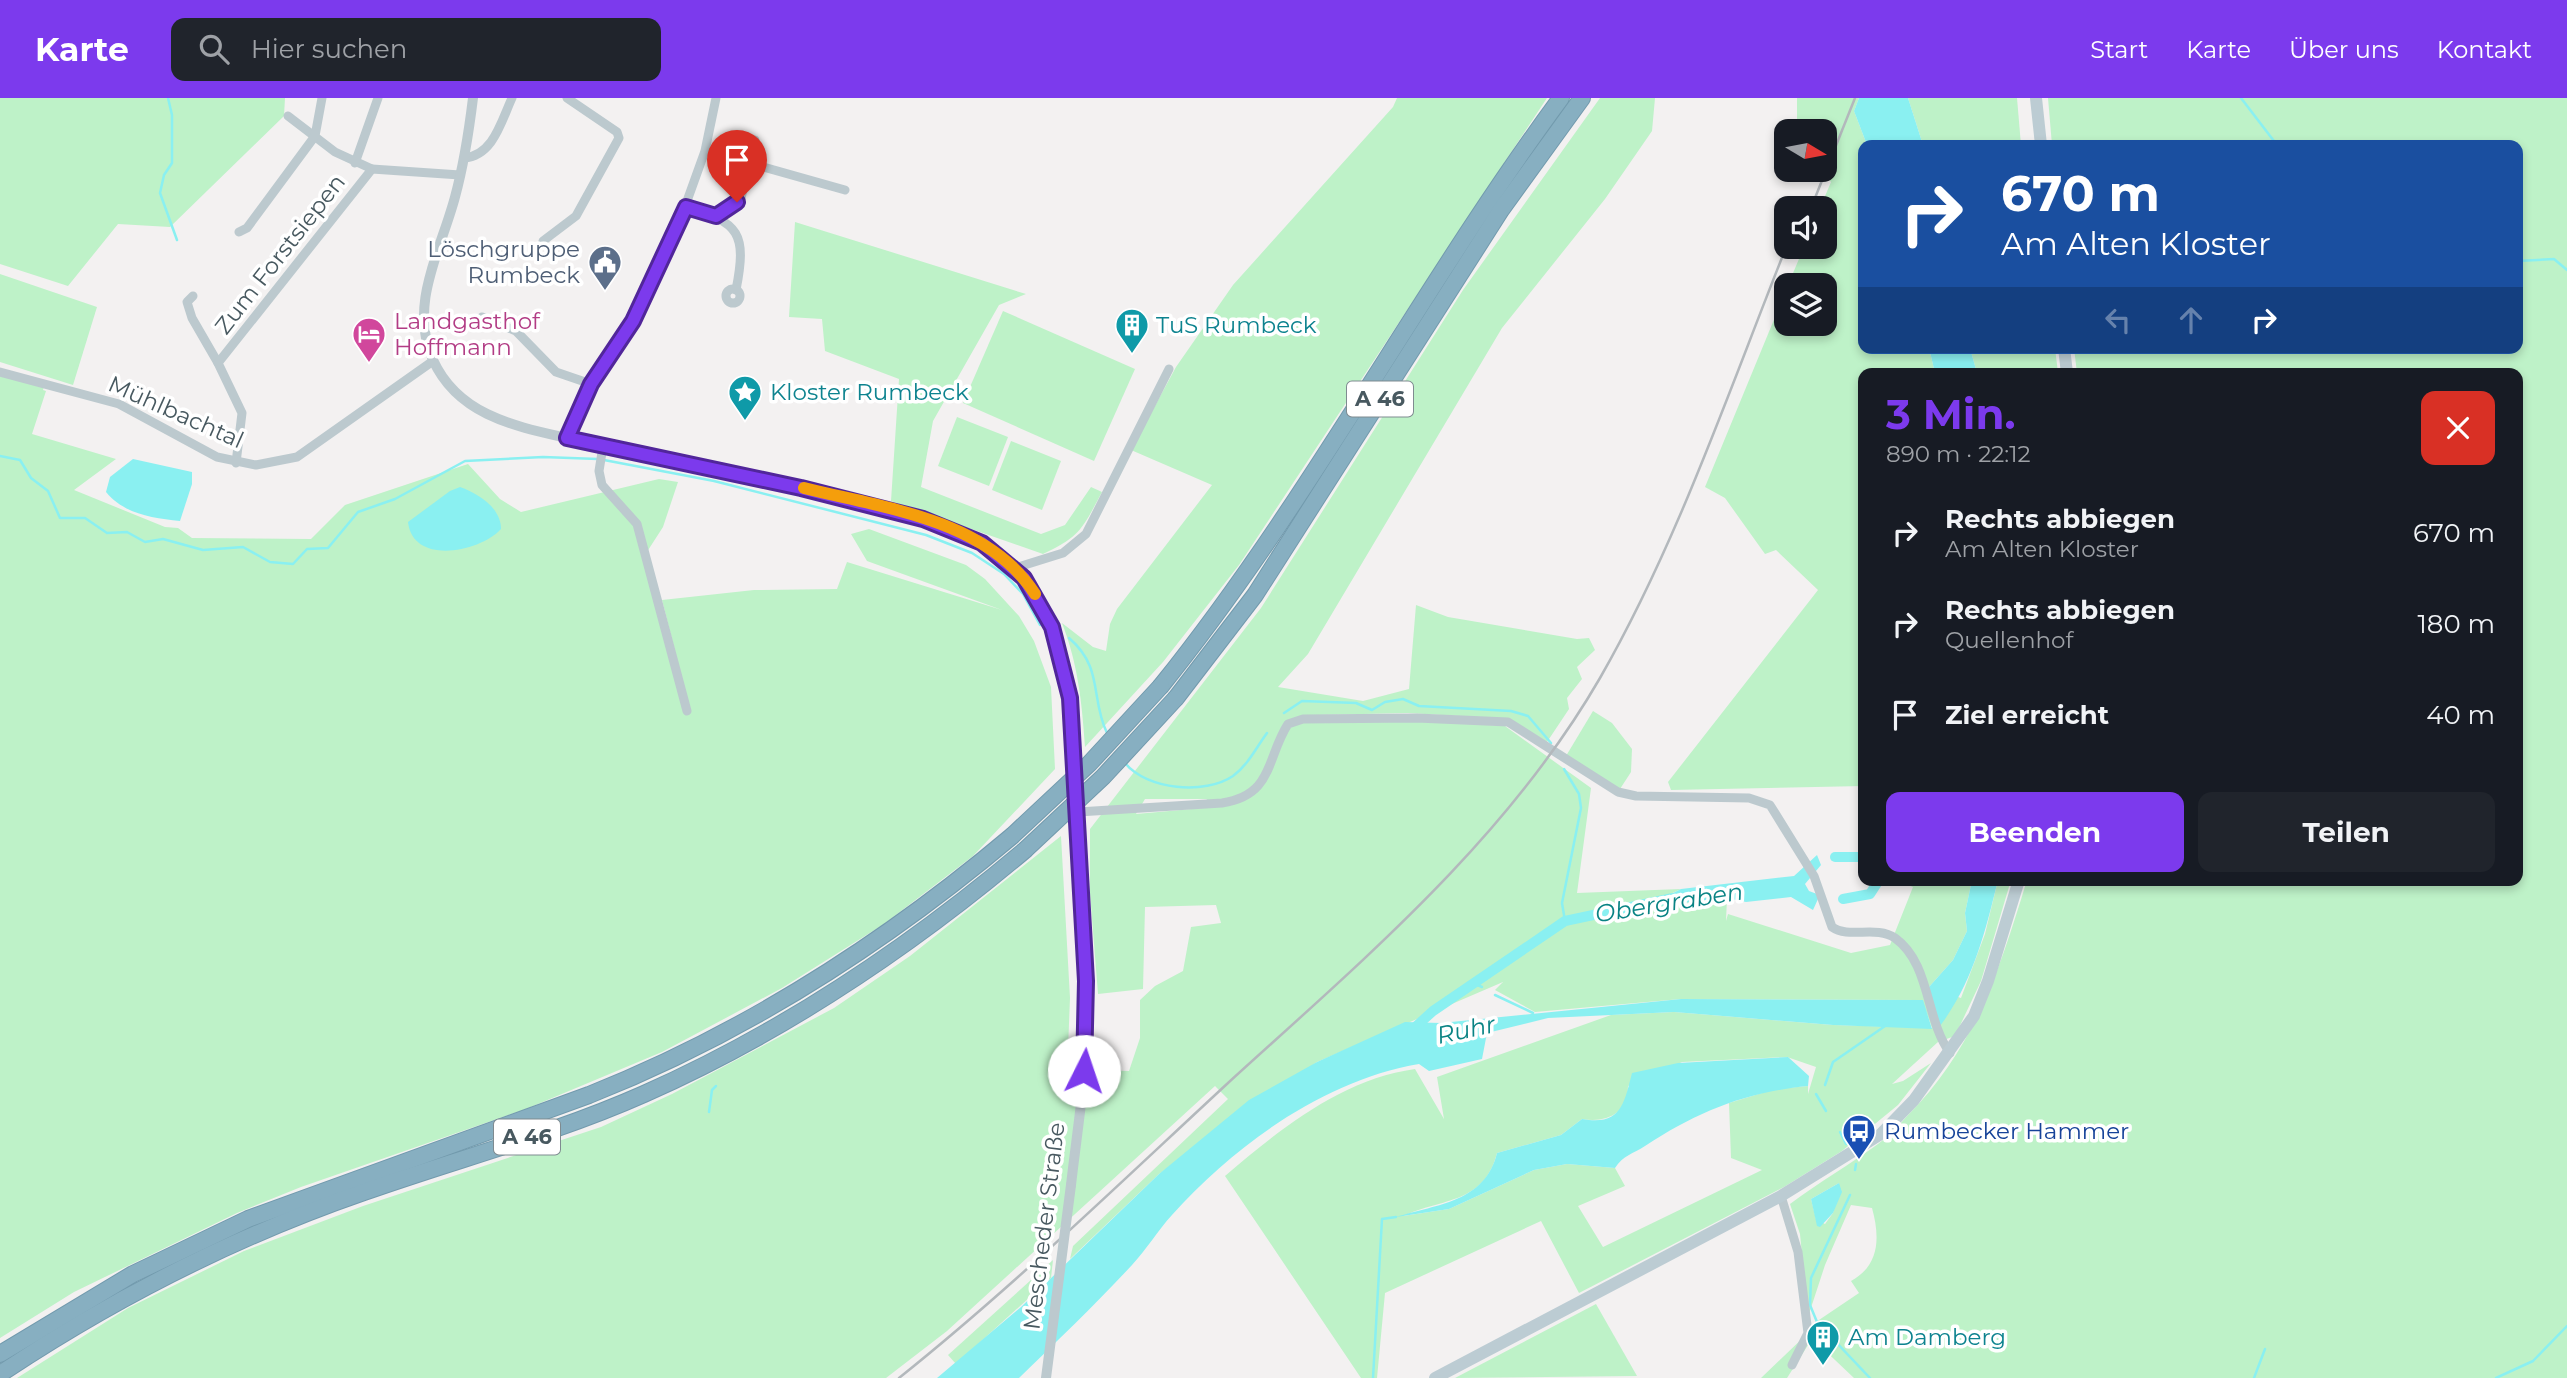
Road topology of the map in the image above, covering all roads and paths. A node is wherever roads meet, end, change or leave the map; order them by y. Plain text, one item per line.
1 (323, 98) edge
2 (378, 98) edge
3 (473, 98) edge
4 (512, 98) edge
5 (567, 98) edge
6 (716, 98) edge
7 (1561, 98) edge
8 (1582, 98) edge
9 (2036, 98) edge
10 (288, 116) dead end
11 (315, 136) junction
12 (755, 140) dead end
13 (2040, 140) edge
14 (464, 158) junction
15 (355, 163) junction
16 (749, 163) junction
17 (372, 169) junction
18 (460, 175) junction
19 (845, 190) dead end
20 (686, 207) junction
21 (716, 216) junction
22 (239, 232) dead end
23 (543, 241) dead end
24 (736, 290) dead end
25 (193, 296) dead end
26 (482, 317) dead end
27 (433, 361) junction
28 (218, 363) junction
29 (1169, 369) dead end
30 (0, 372) edge
31 (591, 384) junction
32 (567, 438) junction
33 (602, 450) junction
34 (236, 463) junction
35 (1015, 568) junction
36 (687, 711) dead end
37 (1078, 812) junction
38 (2017, 886) edge
39 (1950, 1053) junction
40 (1781, 1196) junction
41 (0, 1354) edge
42 (1791, 1365) dead end
43 (0, 1374) edge
44 (1046, 1378) edge
45 (1435, 1378) edge

1 - 11 street
2 - 15 street
3 - 14 street, Mescheder Straße
4 - 14 street
5 - 23 street
6 - 20 street
7 - 41 highway, A 46, bridge
8 - 43 highway, A 46, bridge
9 - 13 main road
10 - 11 street, Zum Forstsiepen
11 - 15 street, Zum Forstsiepen
11 - 22 street
12 - 16 street
14 - 18 street, Mescheder Straße
15 - 17 street, Zum Forstsiepen
16 - 19 street
16 - 21 street
17 - 18 street, Zum Forstsiepen
17 - 28 street, Zum Forstsiepen
18 - 27 street, Mescheder Straße
20 - 21 street
20 - 31 street
21 - 24 street
25 - 28 street, Zum Forstsiepen
26 - 31 street
27 - 32 street, Mescheder Straße
27 - 34 street, Mühlbachtal
28 - 34 street, Zum Forstsiepen
29 - 35 street
30 - 34 street, Mühlbachtal
31 - 32 street
32 - 33 street, Mescheder Straße
33 - 35 street, Mescheder Straße
33 - 36 street
35 - 37 street, Mescheder Straße
37 - 39 street
37 - 44 street, Mescheder Straße, bridge
38 - 39 main road
39 - 40 main road
40 - 42 street
40 - 45 main road

